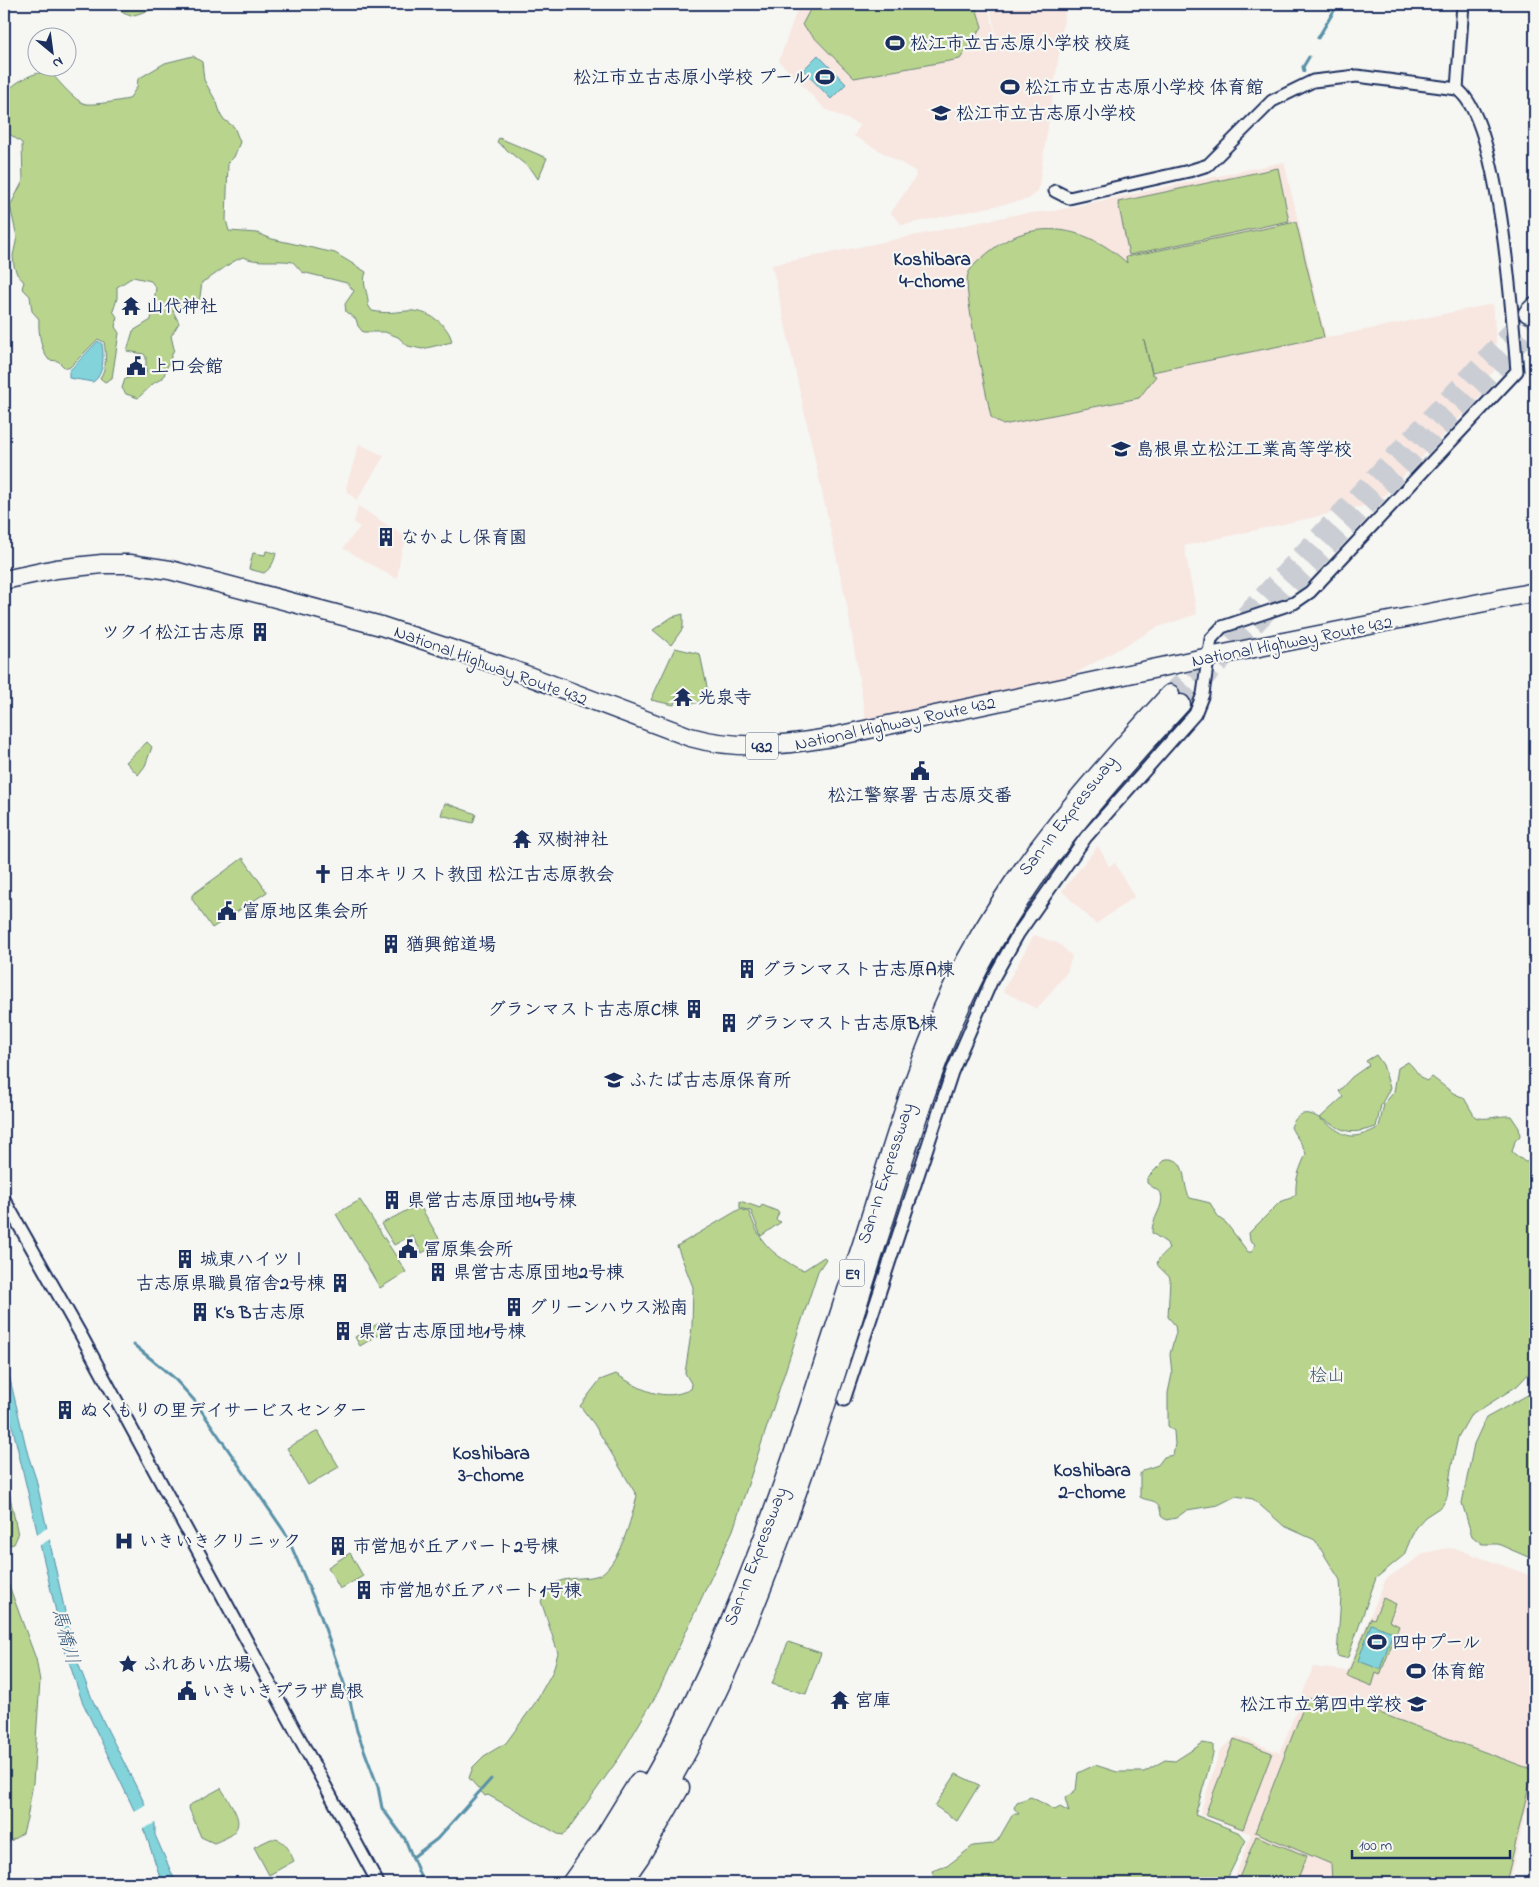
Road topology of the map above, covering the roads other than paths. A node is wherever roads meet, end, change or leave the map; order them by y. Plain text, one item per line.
1 (1463, 4) edge
2 (1457, 89) junction
3 (1055, 191) dead end
4 (4, 580) edge
5 (1535, 592) edge
6 (1209, 657) junction
7 (4, 1199) edge
8 (844, 1400) dead end
9 (762, 1544) junction
10 (748, 1620) junction
11 (378, 1883) edge
12 (571, 1883) edge
13 (586, 1883) edge
14 (605, 1883) edge
15 (622, 1883) edge

1 - 2 street
2 - 3 street
2 - 6 street
4 - 6 highway, National Highway Route 432 / 432
5 - 6 highway, National Highway Route 432 / 432
6 - 8 street
7 - 11 street
9 - 10 highway, San-In Expressway / E9
9 - 12 highway
9 - 13 highway, San-In Expressway / E9
10 - 14 highway, San-In Expressway / E9
10 - 15 highway

